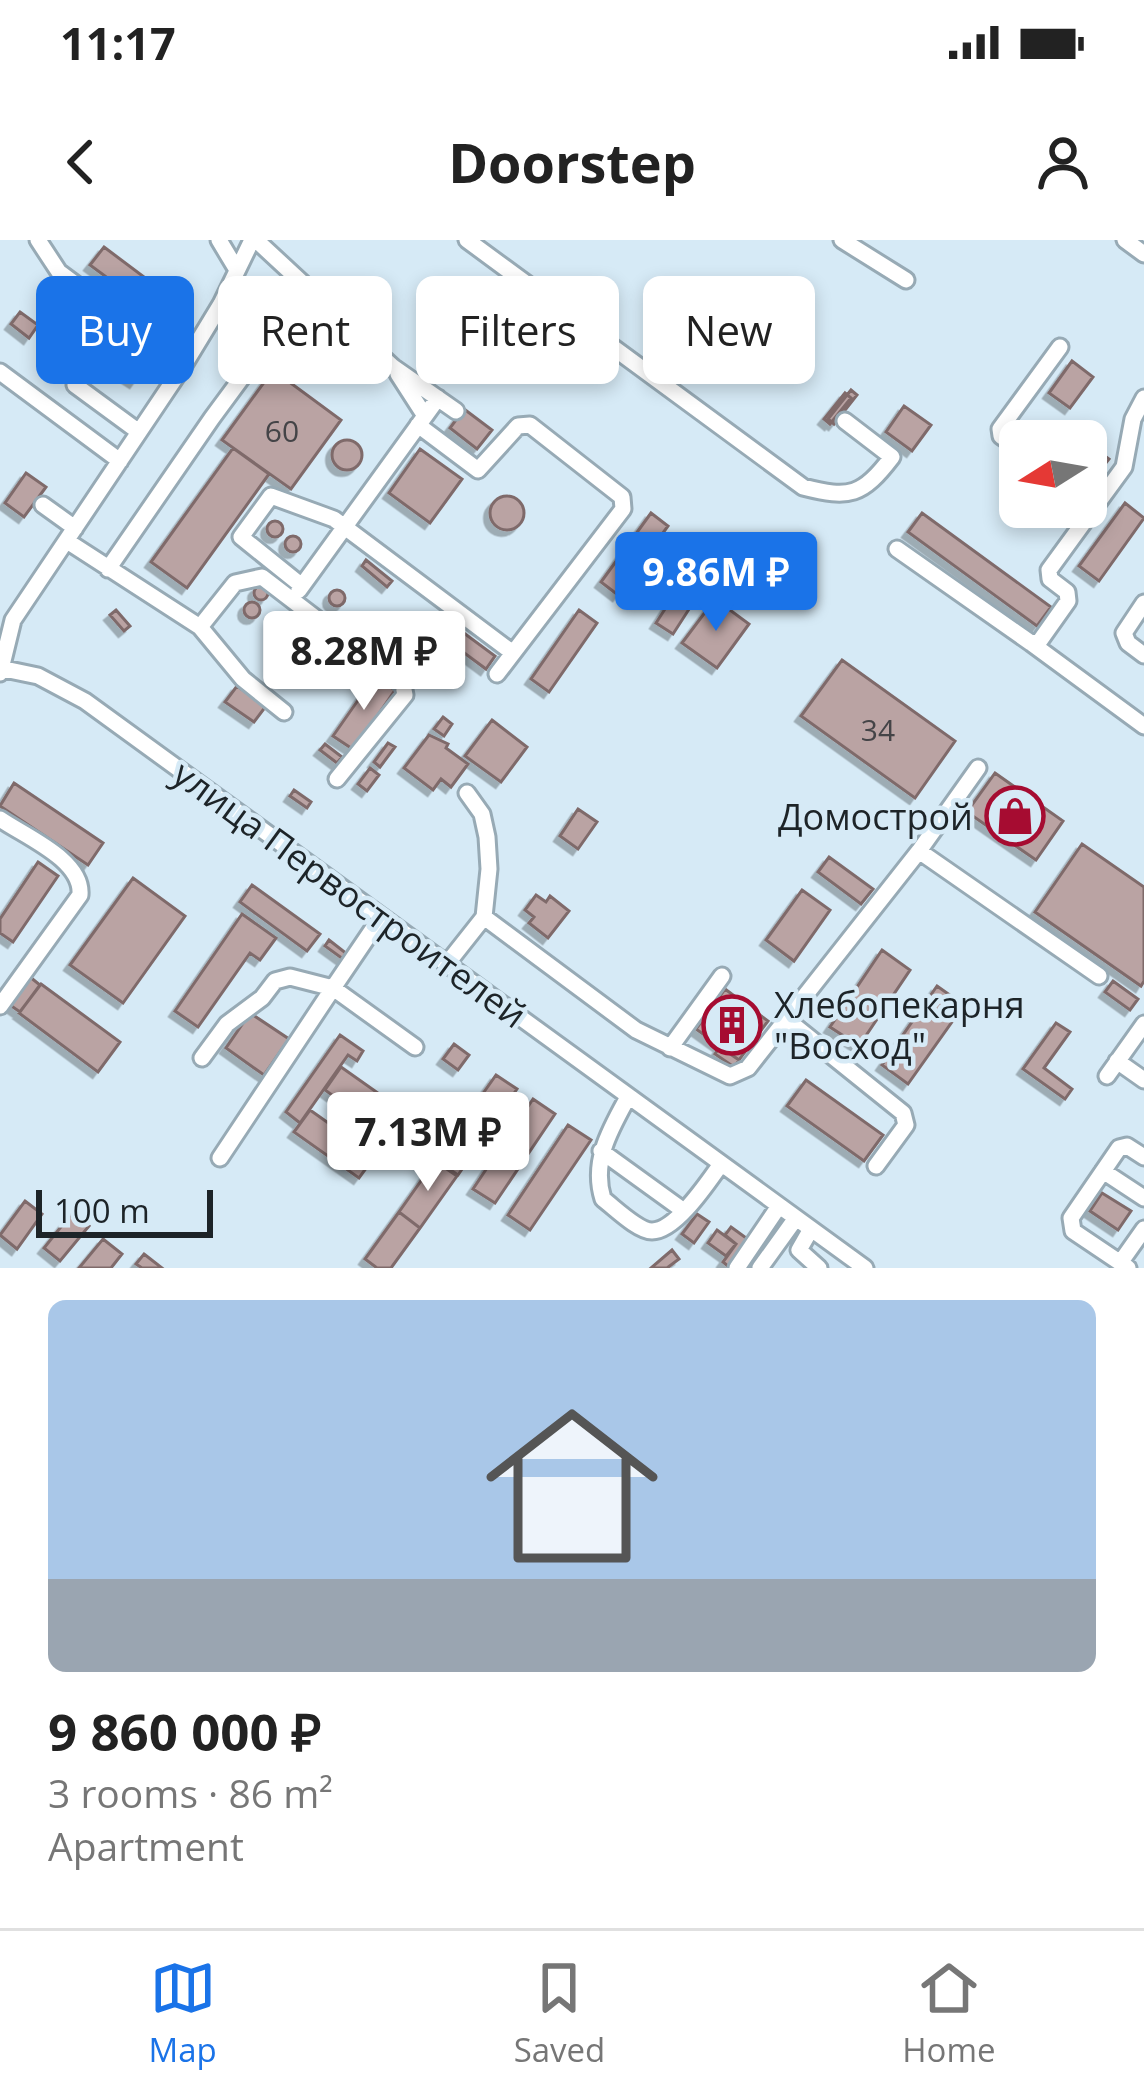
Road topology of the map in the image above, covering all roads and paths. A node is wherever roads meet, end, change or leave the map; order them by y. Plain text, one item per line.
1 (38, 240) edge
2 (219, 240) edge
3 (254, 240) edge
4 (467, 240) edge
5 (842, 240) edge
6 (1125, 240) edge
7 (1144, 254) edge
8 (237, 270) junction
9 (64, 276) edge
10 (294, 276) edge
11 (906, 280) dead end
12 (194, 347) edge
13 (1060, 347) dead end
14 (393, 367) joint
15 (0, 373) edge
16 (171, 384) edge
17 (237, 384) edge
18 (75, 385) dead end
19 (438, 398) junction
20 (1144, 398) edge
21 (456, 411) dead end
22 (422, 420) junction
23 (1007, 420) edge
24 (845, 421) dead end
25 (139, 432) junction
26 (120, 461) junction
27 (1107, 483) edge
28 (43, 505) dead end
29 (345, 527) junction
30 (1075, 528) edge
31 (71, 534) junction
32 (897, 549) dead end
33 (108, 569) junction
34 (280, 578) junction
35 (297, 592) junction
36 (1144, 603) edge
37 (6, 615) edge
38 (200, 627) junction
39 (1030, 644) junction
40 (513, 653) junction
41 (1144, 655) edge
42 (0, 670) edge
43 (497, 674) dead end
44 (284, 712) dead end
45 (1144, 726) edge
46 (978, 768) dead end
47 (337, 779) dead end
48 (466, 793) dead end
49 (0, 819) edge
50 (920, 851) junction
51 (381, 917) junction
52 (484, 917) junction
53 (446, 964) junction
54 (722, 976) dead end
55 (1099, 976) dead end
56 (333, 988) junction
57 (0, 1006) edge
58 (787, 1019) junction
59 (1144, 1024) edge
60 (416, 1047) dead end
61 (670, 1048) junction
62 (202, 1058) dead end
63 (1118, 1061) junction
64 (1107, 1076) dead end
65 (1144, 1080) edge
66 (628, 1096) junction
67 (602, 1151) junction
68 (1144, 1157) edge
69 (220, 1158) dead end
70 (721, 1164) junction
71 (876, 1166) dead end
72 (1103, 1171) junction
73 (1144, 1198) edge
74 (779, 1206) junction
75 (684, 1211) junction
76 (796, 1218) junction
77 (811, 1229) junction
78 (1144, 1229) edge
79 (1124, 1265) edge
80 (737, 1268) edge
81 (760, 1268) edge
82 (819, 1268) edge
83 (866, 1268) edge

1 - 9 street
2 - 8 street
3 - 8 street
3 - 10 street
4 - 24 street
5 - 11 street
6 - 7 street
8 - 12 street
13 - 23 street
14 - 19 street
14 - 22 street
15 - 26 street
16 - 25 street
17 - 33 street
18 - 25 street
19 - 21 street
19 - 22 street
20 - 27 street
22 - 29 street
22 - 40 street
25 - 26 street
26 - 31 street
28 - 31 street
29 - 34 street
29 - 35 street
29 - 40 street
30 - 39 street
31 - 33 street
31 - 37 street
32 - 39 street
33 - 38 street
34 - 35 street
34 - 38 street
35 - 47 street
36 - 41 street
37 - 42 street
38 - 44 street
39 - 45 street
40 - 43 street
42 - 51 street, улица Первостроителей
46 - 50 street
48 - 52 street
49 - 57 street
50 - 55 street
50 - 58 street
51 - 53 street, улица Первостроителей
51 - 56 street
52 - 53 street
52 - 61 street
53 - 66 street, улица Первостроителей
54 - 61 street
56 - 60 street
56 - 62 street
56 - 69 street
58 - 61 street
58 - 71 street
59 - 63 street
63 - 64 street
63 - 65 street
66 - 67 street
66 - 70 street, улица Первостроителей
67 - 75 street
67 - 75 street
68 - 72 street
70 - 74 street, улица Первостроителей
70 - 75 street
72 - 73 street
72 - 79 street
74 - 76 street, улица Первостроителей
74 - 80 street
76 - 77 street, улица Первостроителей
76 - 81 street
77 - 82 street
77 - 83 street, улица Первостроителей
78 - 79 street

